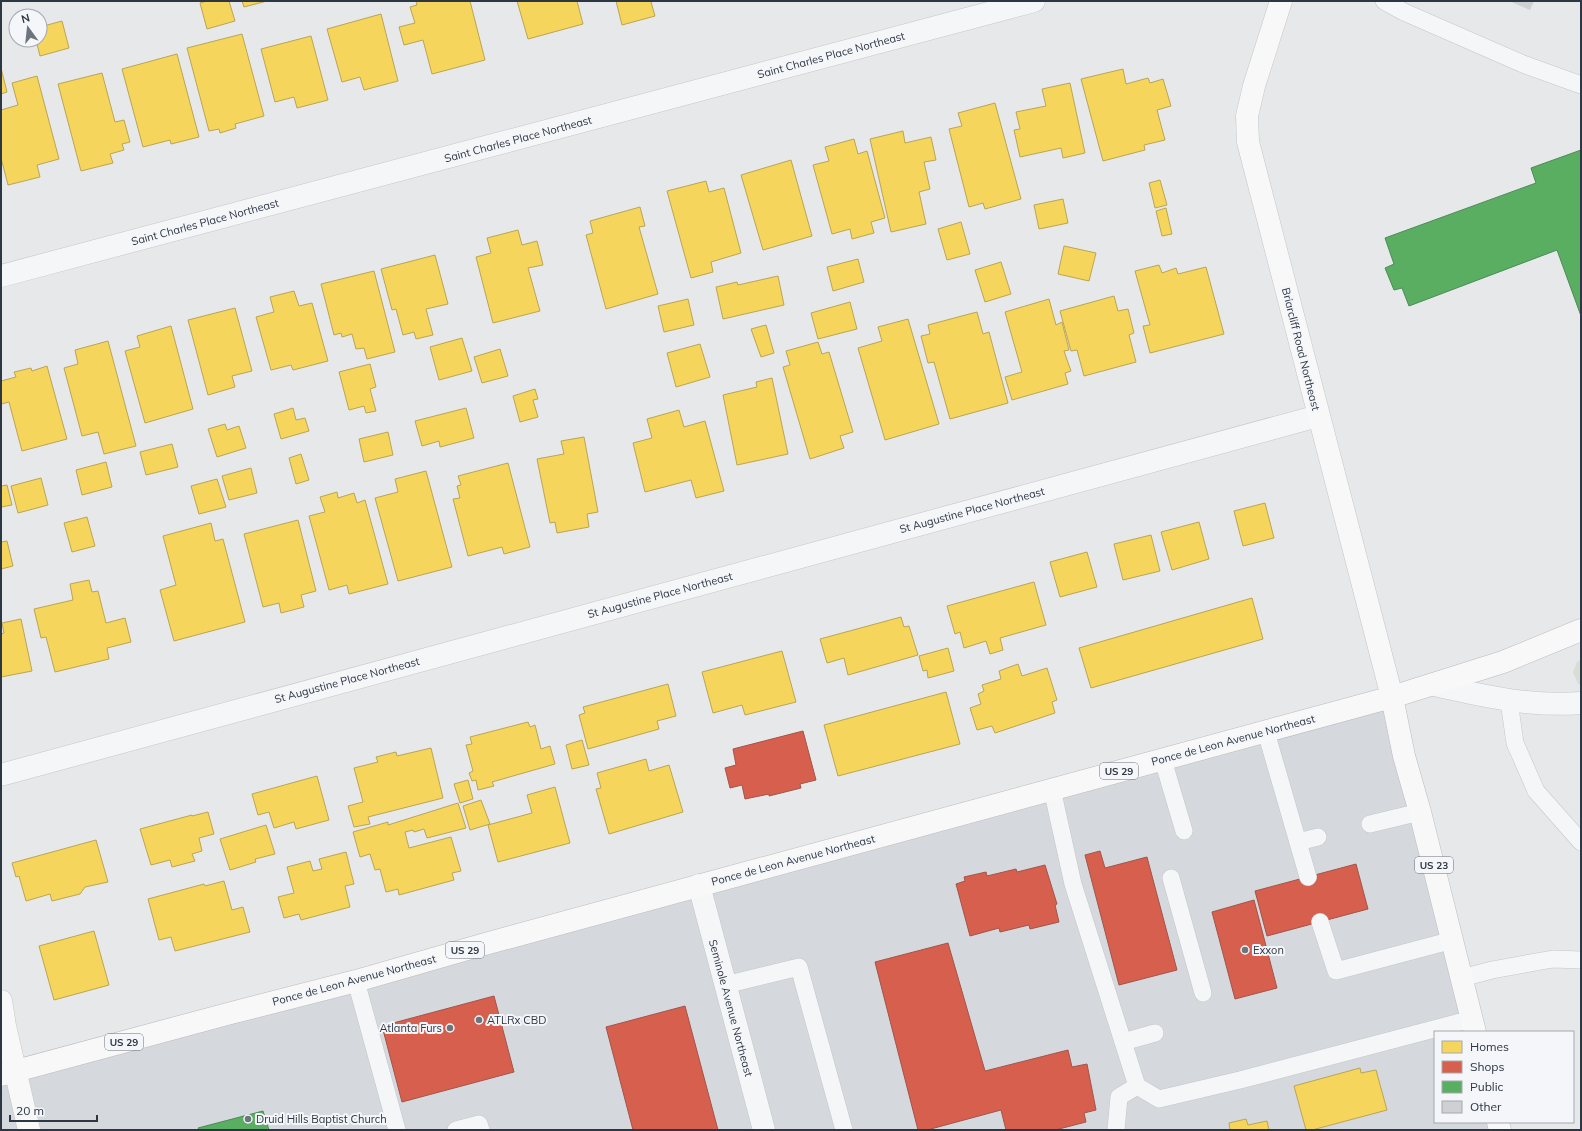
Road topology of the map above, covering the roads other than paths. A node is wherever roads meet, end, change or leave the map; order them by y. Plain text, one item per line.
1 (1034, 1) edge
2 (1281, 1) edge
3 (1384, 1) edge
4 (1581, 85) edge
5 (1, 276) edge
6 (1318, 416) junction
7 (1581, 630) edge
8 (1434, 685) junction
9 (1392, 697) junction
10 (1509, 701) junction
11 (1581, 703) edge
12 (1266, 732) junction
13 (1163, 760) junction
14 (1, 775) edge
15 (1052, 789) junction
16 (1420, 812) junction
17 (1370, 824) dead end
18 (1184, 831) dead end
19 (1318, 837) dead end
20 (1298, 842) junction
21 (1581, 842) edge
22 (1308, 877) dead end
23 (1171, 878) dead end
24 (699, 885) junction
25 (1320, 922) dead end
26 (1452, 940) junction
27 (1581, 960) edge
28 (1462, 978) junction
29 (356, 981) junction
30 (725, 985) junction
31 (1204, 993) dead end
32 (1, 1001) edge
33 (1474, 1026) edge
34 (1452, 1031) edge
35 (1156, 1033) dead end
36 (1434, 1035) edge
37 (1123, 1042) junction
38 (9, 1073) edge
39 (1137, 1086) junction
40 (1117, 1129) edge
41 (29, 1130) edge
42 (397, 1130) edge
43 (456, 1130) edge
44 (481, 1130) edge
45 (764, 1130) edge
46 (844, 1130) edge

1 - 5 street, Saint Charles Place Northeast
2 - 6 main road, Briarcliff Road Northeast
3 - 4 lane
6 - 9 main road, Briarcliff Road Northeast
6 - 14 street, St Augustine Place Northeast
7 - 8 main road, Ponce de Leon Avenue Northeast
8 - 9 main road, Ponce de Leon Avenue Northeast
8 - 10 street
9 - 12 main road, Ponce de Leon Avenue Northeast / US 29
9 - 16 main road, US 23
10 - 11 street
10 - 21 lane
12 - 13 main road, Ponce de Leon Avenue Northeast / US 29
12 - 20 lane
13 - 15 main road, Ponce de Leon Avenue Northeast / US 29
13 - 18 lane
15 - 24 main road, Ponce de Leon Avenue Northeast / US 29
15 - 37 lane
16 - 17 lane
16 - 26 main road, US 23
19 - 20 lane
20 - 22 lane
23 - 31 lane
24 - 29 main road, Ponce de Leon Avenue Northeast / US 29
24 - 30 street, Seminole Avenue Northeast
25 - 26 lane
26 - 28 main road, US 23
27 - 28 lane
28 - 33 main road, US 23
29 - 38 main road, Ponce de Leon Avenue Northeast / US 29
29 - 42 lane
30 - 45 street, Seminole Avenue Northeast
30 - 46 lane
32 - 38 main road
33 - 34 lane
35 - 37 lane
36 - 39 lane
37 - 39 lane
38 - 41 main road
39 - 40 lane
43 - 44 lane

